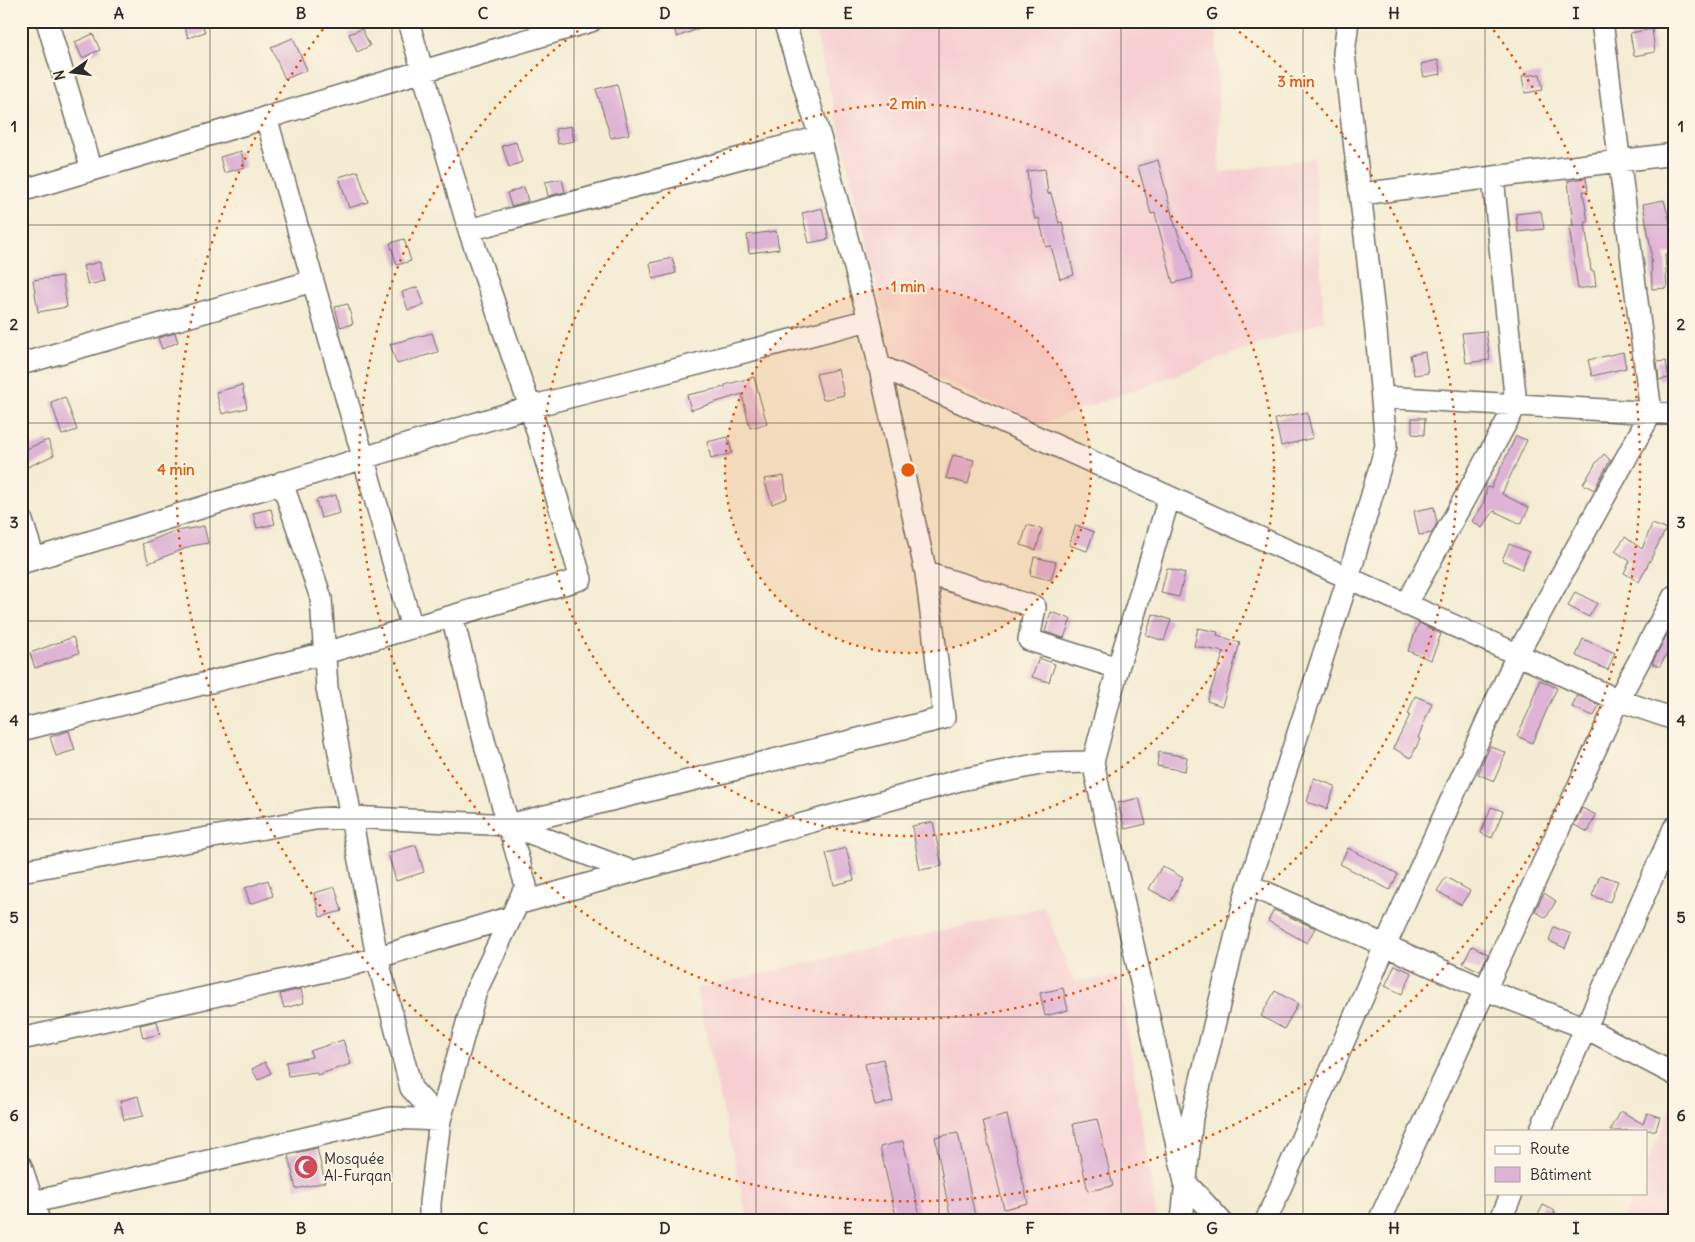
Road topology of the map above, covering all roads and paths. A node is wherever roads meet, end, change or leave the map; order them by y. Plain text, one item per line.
1 (47, 21) edge
2 (408, 21) edge
3 (591, 21) edge
4 (784, 21) edge
5 (1348, 21) edge
6 (1602, 21) edge
7 (423, 70) junction
8 (266, 118) junction
9 (820, 137) junction
10 (1674, 154) edge
11 (1619, 161) junction
12 (92, 170) junction
13 (1492, 177) junction
14 (21, 191) edge
15 (1360, 194) junction
16 (469, 230) junction
17 (313, 282) junction
18 (869, 320) junction
19 (21, 364) edge
20 (878, 365) junction
21 (1382, 397) junction
22 (1516, 405) junction
23 (530, 407) junction
24 (1651, 413) junction
25 (1674, 414) edge
26 (364, 457) junction
27 (282, 482) junction
28 (1170, 498) junction
29 (21, 518) edge
30 (28, 561) edge
31 (926, 573) junction
32 (1348, 579) junction
33 (1674, 596) edge
34 (1406, 605) junction
35 (452, 616) junction
36 (412, 628) junction
37 (325, 653) junction
38 (1517, 655) junction
39 (1118, 668) junction
40 (1618, 700) junction
41 (1674, 720) edge
42 (21, 730) edge
43 (1093, 762) junction
44 (351, 817) junction
45 (508, 825) junction
46 (1674, 828) edge
47 (21, 871) edge
48 (631, 871) junction
49 (1249, 885) junction
50 (514, 911) junction
51 (1385, 946) junction
52 (377, 957) junction
53 (1486, 990) junction
54 (1586, 1028) junction
55 (21, 1039) edge
56 (1674, 1074) edge
57 (440, 1120) junction
58 (1540, 1130) edge
59 (21, 1166) edge
60 (1185, 1182) junction
61 (1512, 1194) edge
62 (31, 1210) edge
63 (430, 1221) edge
64 (1182, 1221) edge
65 (1221, 1221) edge
66 (1266, 1221) edge
67 (1379, 1221) edge
68 (1500, 1221) edge

1 - 12 street
2 - 7 street
3 - 7 street
4 - 9 street
5 - 15 street
6 - 11 street
7 - 8 street
7 - 16 street
8 - 12 street
8 - 17 street
9 - 16 street
9 - 18 street
10 - 11 street
11 - 13 street
11 - 24 street
12 - 14 street
13 - 15 street
13 - 22 street
15 - 21 street
16 - 23 street
17 - 19 street
17 - 26 street
18 - 20 street
18 - 23 street
20 - 28 street
20 - 31 street
21 - 22 street
21 - 32 street
22 - 24 street
22 - 34 street
23 - 26 street
23 - 35 street
24 - 25 street
24 - 38 street
26 - 27 street
26 - 36 street
27 - 30 street
27 - 37 street
28 - 32 street
28 - 39 street
29 - 30 street
31 - 39 street
31 - 45 street
32 - 34 street
32 - 49 street
33 - 40 street
34 - 38 street
35 - 36 street
35 - 45 street
36 - 37 street
37 - 42 street
37 - 44 street
38 - 40 street
38 - 51 street
39 - 43 street
40 - 41 street
40 - 53 street
43 - 48 street
43 - 60 street
44 - 45 street
44 - 47 street
44 - 52 street
45 - 48 street
45 - 50 street
46 - 54 street
48 - 50 street
49 - 51 street
49 - 60 street
50 - 52 street
50 - 57 street
51 - 53 street
51 - 66 street
52 - 55 street
52 - 57 street
53 - 54 street
53 - 67 street
54 - 56 street
54 - 58 street
57 - 62 street
57 - 63 street
59 - 62 street
60 - 64 street
60 - 65 street
61 - 68 street

